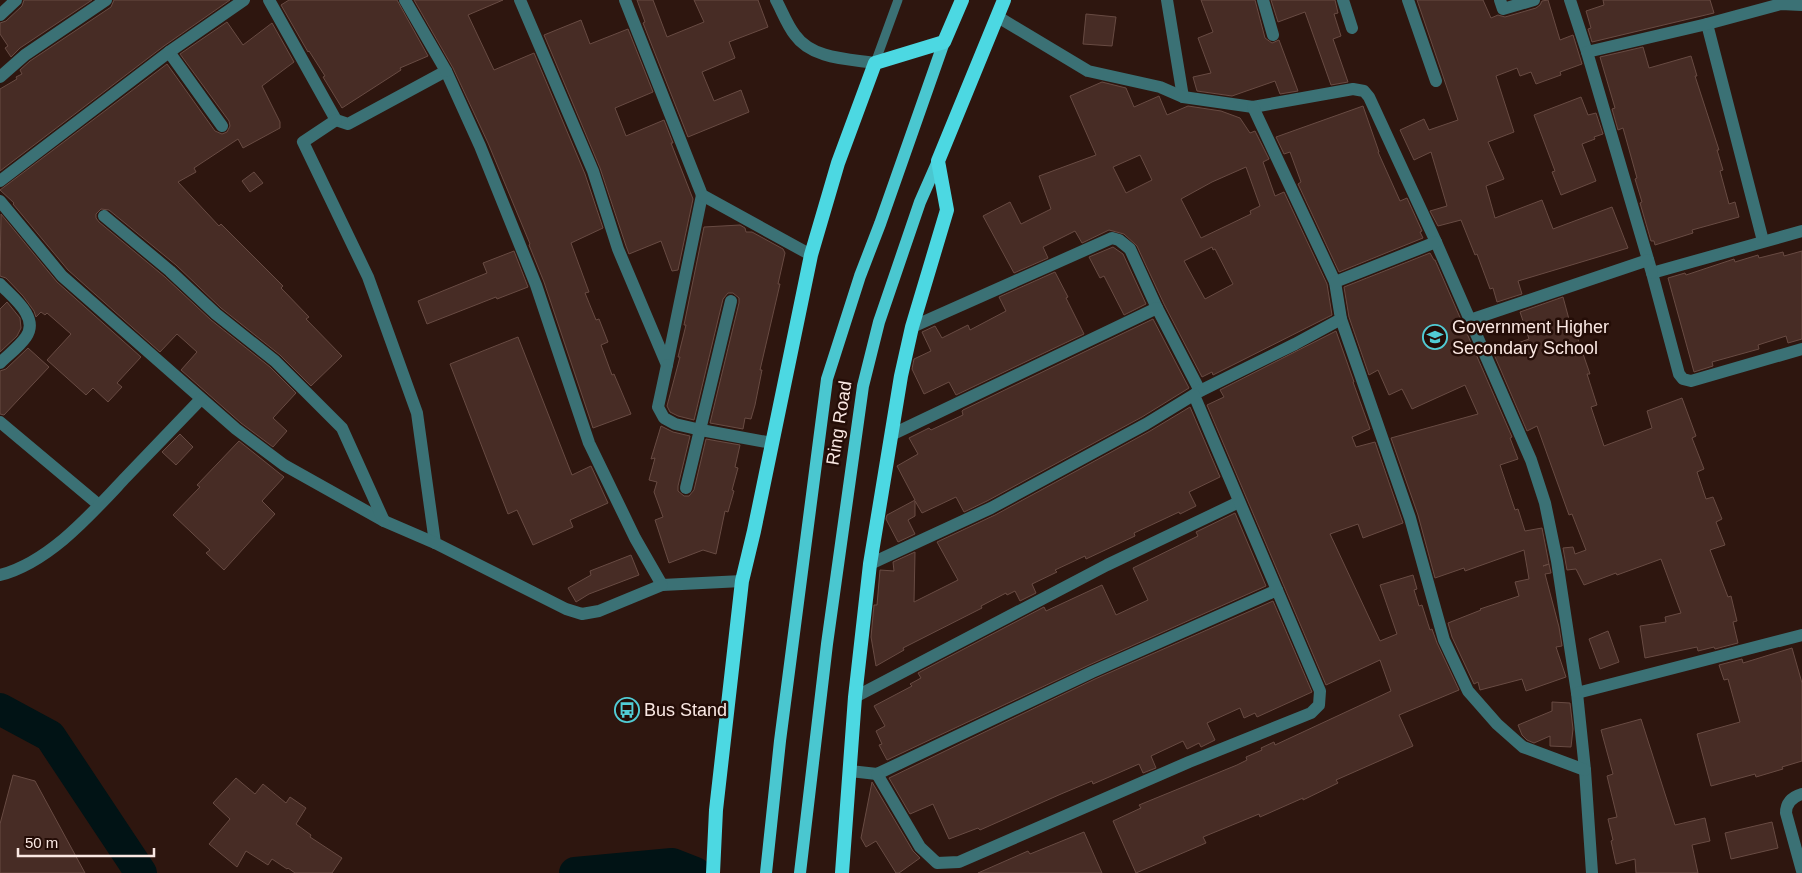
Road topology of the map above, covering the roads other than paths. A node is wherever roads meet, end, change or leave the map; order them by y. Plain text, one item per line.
1 (16, 0) edge
2 (106, 0) edge
3 (244, 0) edge
4 (269, 0) edge
5 (405, 0) edge
6 (520, 0) edge
7 (625, 0) edge
8 (776, 0) edge
9 (898, 0) edge
10 (962, 0) edge
11 (1004, 0) edge
12 (1167, 0) edge
13 (1263, 0) edge
14 (1343, 0) edge
15 (1408, 0) edge
16 (1500, 0) edge
17 (1534, 0) edge
18 (1570, 0) edge
19 (1802, 5) edge
20 (0, 15) edge
21 (998, 17) junction
22 (1707, 24) junction
23 (1352, 28) dead end
24 (1273, 35) dead end
25 (944, 42) junction
26 (169, 52) junction
27 (1587, 52) junction
28 (875, 63) junction
29 (446, 71) junction
30 (0, 77) edge
31 (1436, 81) dead end
32 (1183, 97) junction
33 (1253, 107) junction
34 (336, 120) junction
35 (222, 126) dead end
36 (938, 161) junction
37 (0, 181) edge
38 (702, 195) junction
39 (0, 201) edge
40 (104, 216) dead end
41 (1802, 231) edge
42 (1763, 241) junction
43 (1436, 242) junction
44 (811, 255) junction
45 (1648, 260) junction
46 (1652, 274) junction
47 (1335, 282) junction
48 (0, 284) edge
49 (731, 301) dead end
50 (1157, 308) junction
51 (1341, 318) junction
52 (1470, 320) junction
53 (912, 327) junction
54 (1802, 349) edge
55 (0, 363) edge
56 (667, 364) junction
57 (1197, 393) junction
58 (201, 399) junction
59 (0, 422) edge
60 (701, 430) junction
61 (891, 435) junction
62 (772, 443) junction
63 (686, 488) dead end
64 (1239, 502) junction
65 (99, 505) junction
66 (384, 521) junction
67 (435, 543) junction
68 (870, 564) junction
69 (0, 575) edge
70 (742, 582) junction
71 (662, 585) junction
72 (1277, 590) junction
73 (1802, 635) edge
74 (1577, 693) junction
75 (855, 697) junction
76 (1586, 770) junction
77 (850, 771) junction
78 (877, 774) junction
79 (1802, 794) edge
80 (1802, 871) edge
81 (713, 873) edge
82 (766, 873) edge
83 (800, 873) edge
84 (842, 873) edge
85 (1592, 873) edge

1 - 20 street
2 - 30 street
3 - 26 street
4 - 34 street
5 - 29 street
6 - 56 street
7 - 38 street
8 - 28 street
9 - 28 lane
10 - 25 highway, Ring Road
11 - 21 highway, Ring Road
12 - 32 street
13 - 24 street
14 - 23 street
15 - 31 street
16 - 17 street
18 - 27 street
19 - 22 street
21 - 32 street
21 - 36 highway, Ring Road
22 - 27 street
22 - 42 street
25 - 28 highway
25 - 82 main road, Ring Road
26 - 35 street
26 - 37 street
27 - 45 street
28 - 44 highway
29 - 34 street
29 - 71 street
32 - 33 street
33 - 43 street
33 - 47 street
34 - 67 street
36 - 53 highway
36 - 83 main road, Ring Road
38 - 44 street
38 - 56 street
39 - 58 street
40 - 66 street
41 - 42 street
42 - 46 street
43 - 47 street
43 - 52 street
44 - 62 highway
45 - 46 street
45 - 52 street
46 - 54 street
47 - 51 street
48 - 55 street
49 - 60 street
50 - 53 street
50 - 57 street
50 - 61 street
51 - 57 street
51 - 76 street
52 - 74 street
53 - 61 highway
56 - 60 street
57 - 64 street
57 - 68 street
58 - 65 street
58 - 66 street
59 - 65 street
60 - 62 street
60 - 63 street
61 - 68 highway
62 - 70 highway
64 - 72 street
64 - 75 street
65 - 69 street
66 - 67 street
67 - 71 street
68 - 75 highway
70 - 71 street
70 - 81 highway
72 - 78 street
72 - 78 street
73 - 74 street
74 - 76 street
75 - 77 highway
76 - 85 street
77 - 78 street
77 - 84 highway
79 - 80 street

